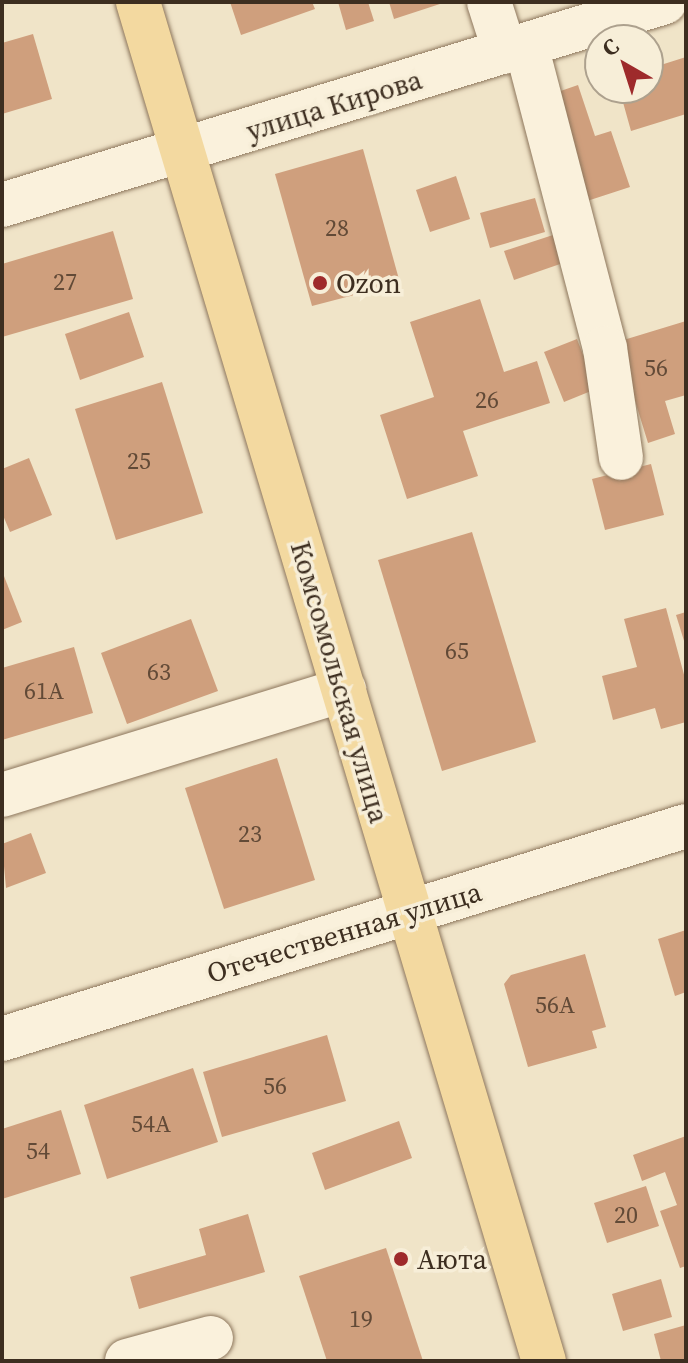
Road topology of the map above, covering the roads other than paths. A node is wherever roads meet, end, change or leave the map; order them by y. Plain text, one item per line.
1 (138, 2) edge
2 (489, 2) edge
3 (665, 2) edge
4 (515, 48) junction
5 (183, 152) junction
6 (2, 205) edge
7 (621, 458) dead end
8 (344, 690) junction
9 (2, 795) edge
10 (686, 826) edge
11 (406, 912) junction
12 (2, 1039) edge
13 (211, 1338) dead end
14 (127, 1361) edge
15 (544, 1361) edge

1 - 5 main road, Комсомольская улица
2 - 4 street
3 - 4 street, улица Кирова
4 - 5 street, улица Кирова
4 - 7 street
5 - 6 street, улица Кирова
5 - 8 main road, Комсомольская улица
8 - 9 street
8 - 11 main road, Комсомольская улица
10 - 11 street, Отечественная улица
11 - 12 street, Отечественная улица
11 - 15 main road, Комсомольская улица
13 - 14 street

